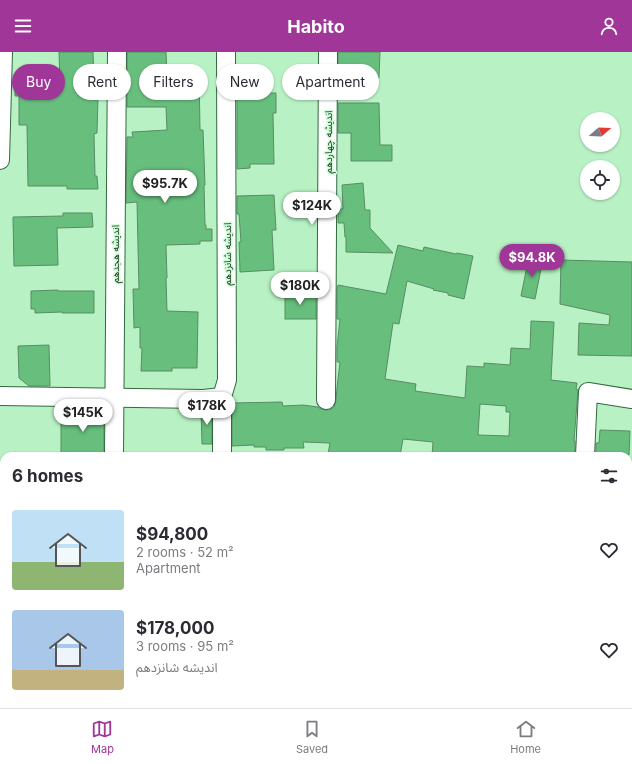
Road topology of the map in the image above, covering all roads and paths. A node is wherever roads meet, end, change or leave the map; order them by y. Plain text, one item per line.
1 (3, 52) edge
2 (117, 52) edge
3 (226, 52) edge
4 (328, 52) edge
5 (0, 160) edge
6 (0, 396) edge
7 (222, 397) junction
8 (114, 398) junction
9 (632, 399) edge
10 (326, 400) dead end
11 (114, 452) edge
12 (222, 452) edge
13 (585, 452) edge

1 - 5 street
2 - 8 street, اندیشه هجدهم
3 - 7 street, اندیشه شانزدهم
4 - 10 street, اندیشه چهاردهم
6 - 8 street
7 - 8 street
7 - 12 street, اندیشه شانزدهم
8 - 11 street, اندیشه هجدهم
9 - 13 street

